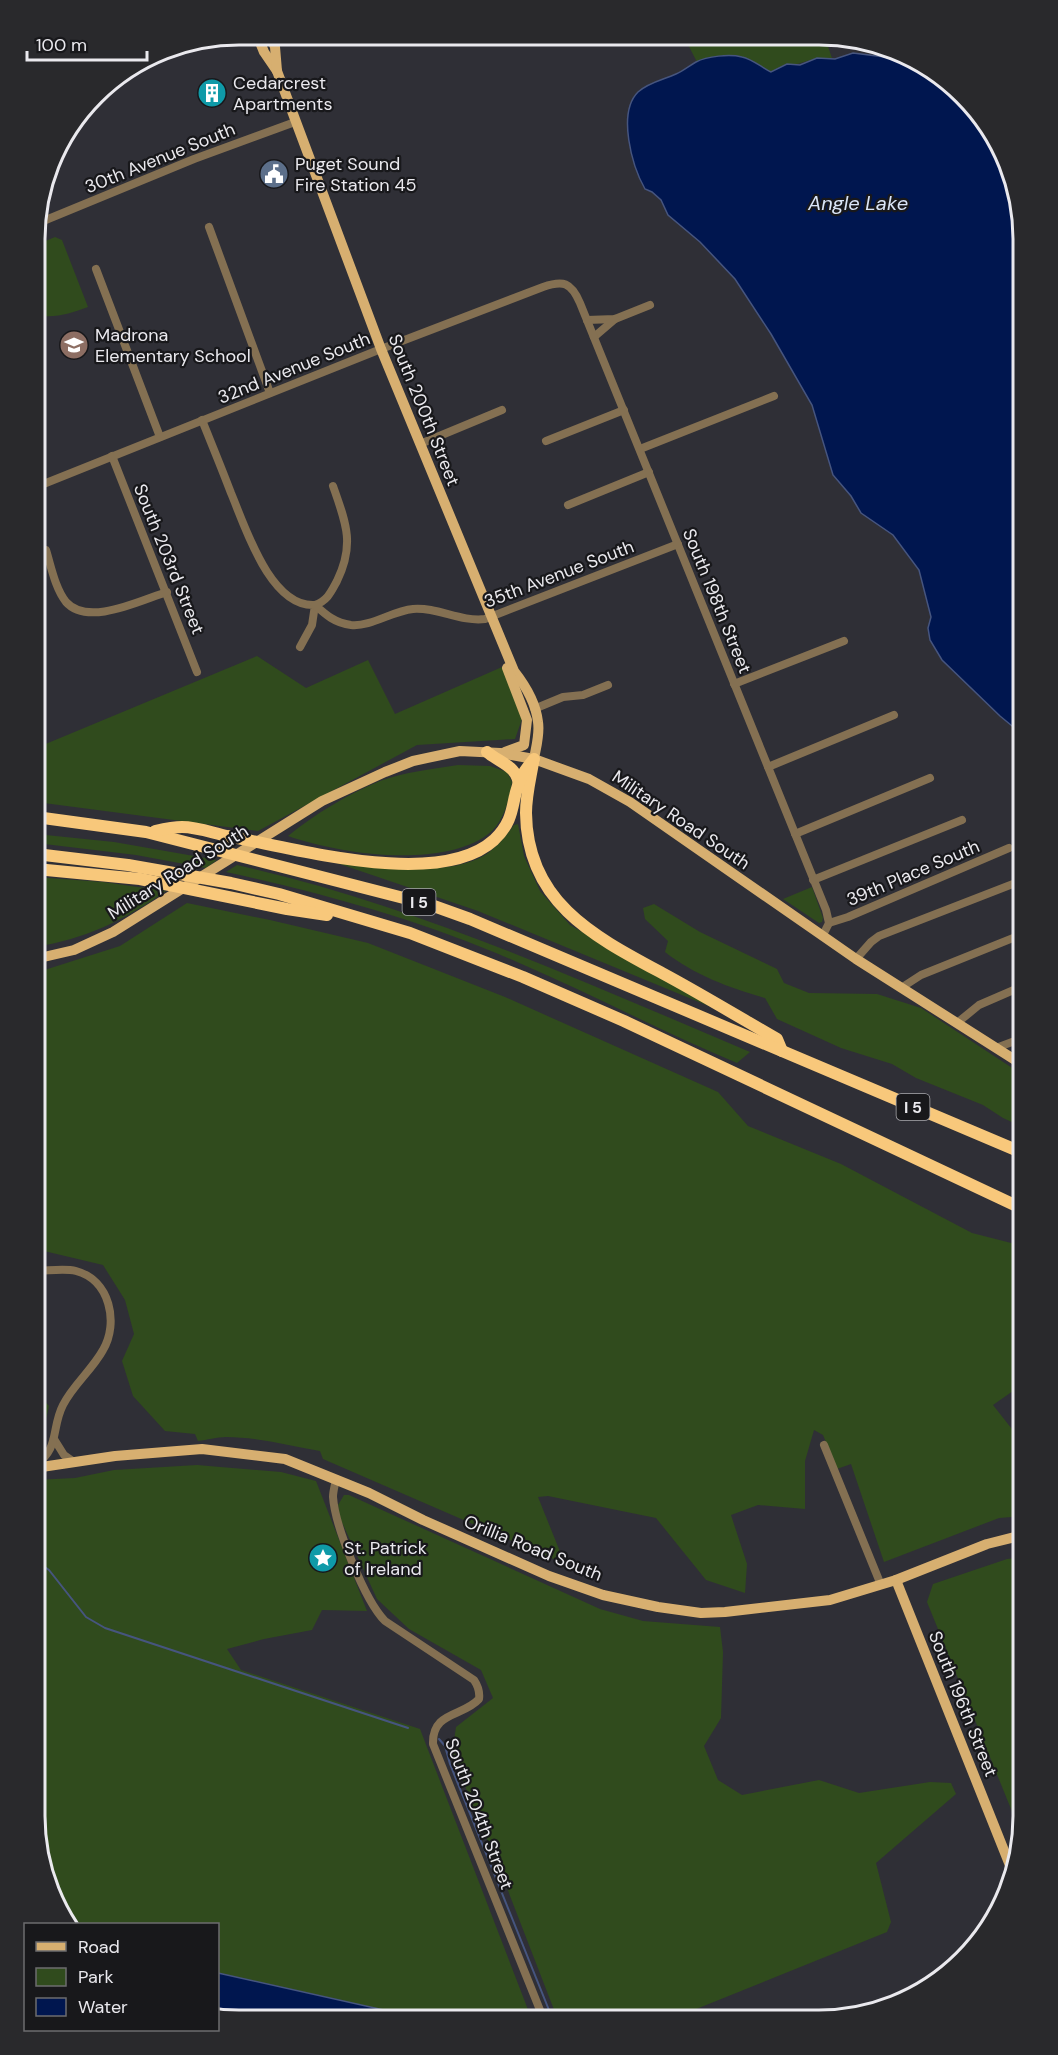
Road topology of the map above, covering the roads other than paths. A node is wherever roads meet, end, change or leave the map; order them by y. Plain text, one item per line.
1 (261, 45) edge
2 (274, 45) edge
3 (277, 71) junction
4 (295, 122) junction
5 (46, 220) edge
6 (209, 227) dead end
7 (96, 268) dead end
8 (564, 283) joint
9 (650, 305) dead end
10 (615, 319) junction
11 (587, 320) junction
12 (594, 337) junction
13 (381, 349) junction
14 (270, 393) junction
15 (774, 396) dead end
16 (502, 410) dead end
17 (624, 410) junction
18 (202, 420) junction
19 (160, 437) junction
20 (546, 441) dead end
21 (420, 444) junction
22 (640, 449) junction
23 (112, 456) junction
24 (649, 472) junction
25 (45, 483) edge
26 (333, 486) dead end
27 (568, 505) dead end
28 (678, 544) junction
29 (46, 550) dead end
30 (167, 592) junction
31 (315, 604) junction
32 (492, 617) junction
33 (844, 641) dead end
34 (300, 647) dead end
35 (507, 653) junction
36 (197, 672) dead end
37 (734, 684) junction
38 (608, 685) dead end
39 (534, 709) junction
40 (894, 716) dead end
41 (487, 752) junction
42 (500, 753) junction
43 (534, 759) junction
44 (768, 767) junction
45 (930, 778) dead end
46 (519, 786) junction
47 (45, 818) edge
48 (962, 820) dead end
49 (146, 831) junction
50 (795, 834) junction
51 (1009, 848) dead end
52 (45, 855) edge
53 (45, 870) edge
54 (813, 880) junction
55 (1013, 884) edge
56 (365, 920) junction
57 (829, 923) junction
58 (823, 935) junction
59 (1013, 938) edge
60 (45, 957) edge
61 (856, 959) junction
62 (901, 988) junction
63 (1013, 990) edge
64 (957, 1023) junction
65 (1013, 1042) edge
66 (996, 1048) junction
67 (782, 1051) junction
68 (1013, 1059) edge
69 (1013, 1149) edge
70 (1013, 1204) edge
71 (45, 1271) edge
72 (54, 1439) junction
73 (824, 1445) dead end
74 (45, 1457) edge
75 (74, 1462) junction
76 (45, 1466) edge
77 (336, 1479) junction
78 (1013, 1538) edge
79 (896, 1580) junction
80 (881, 1585) junction
81 (1008, 1860) edge
82 (540, 2010) edge

1 - 3 main road, South 200th Street
2 - 3 main road, South 200th Street
3 - 4 main road, South 200th Street
4 - 5 street, 30th Avenue South
4 - 13 main road, South 200th Street
6 - 14 street
7 - 19 street
8 - 11 street, South 198th Street
8 - 13 street, 32nd Avenue South
9 - 10 street
10 - 11 street
10 - 12 street
11 - 12 street, South 198th Street
12 - 17 street, South 198th Street
13 - 14 street, 32nd Avenue South
13 - 21 main road, South 200th Street
14 - 18 street, 32nd Avenue South
15 - 22 street
16 - 21 street
17 - 20 street
17 - 22 street, South 198th Street
18 - 19 street, 32nd Avenue South
18 - 31 street, 35th Avenue South
19 - 23 street, 32nd Avenue South
21 - 32 main road, South 200th Street
22 - 24 street, South 198th Street
23 - 25 street, 32nd Avenue South
23 - 30 street, South 203rd Street
24 - 27 street
24 - 28 street, South 198th Street
26 - 31 street
28 - 32 street, 35th Avenue South
28 - 37 street, South 198th Street
29 - 30 street
30 - 36 street, South 203rd Street
31 - 32 street, 35th Avenue South
31 - 34 street
32 - 35 main road, South 200th Street
33 - 37 street
35 - 39 main road, South 200th Street
35 - 42 main road
37 - 44 street, South 198th Street
38 - 39 street
39 - 43 main road, South 200th Street
40 - 44 street
41 - 42 main road, Military Road South
41 - 46 highway
41 - 60 main road, Military Road South
42 - 43 main road, Military Road South
43 - 46 highway
43 - 58 main road, Military Road South
43 - 67 highway
44 - 50 street, South 198th Street
45 - 50 street
46 - 49 highway
47 - 49 highway, I 5
48 - 54 street
49 - 67 highway, I 5
50 - 54 street, South 198th Street
51 - 57 street, 39th Place South
52 - 56 highway, I 5
53 - 56 highway
54 - 57 street, South 198th Street
55 - 61 street
56 - 70 highway, I 5
57 - 58 street
58 - 61 main road, Military Road South
59 - 62 street
61 - 62 main road, Military Road South
62 - 64 main road, Military Road South
63 - 64 street
64 - 66 main road, Military Road South
65 - 66 street
66 - 68 main road, Military Road South
67 - 69 highway, I 5
71 - 72 street
72 - 74 street
72 - 75 street
73 - 80 street
75 - 76 main road, Orillia Road South
75 - 77 main road, Orillia Road South
77 - 80 main road, Orillia Road South
77 - 82 street, South 204th Street
78 - 79 main road, Orillia Road South
79 - 80 main road, Orillia Road South
79 - 81 main road, South 196th Street

